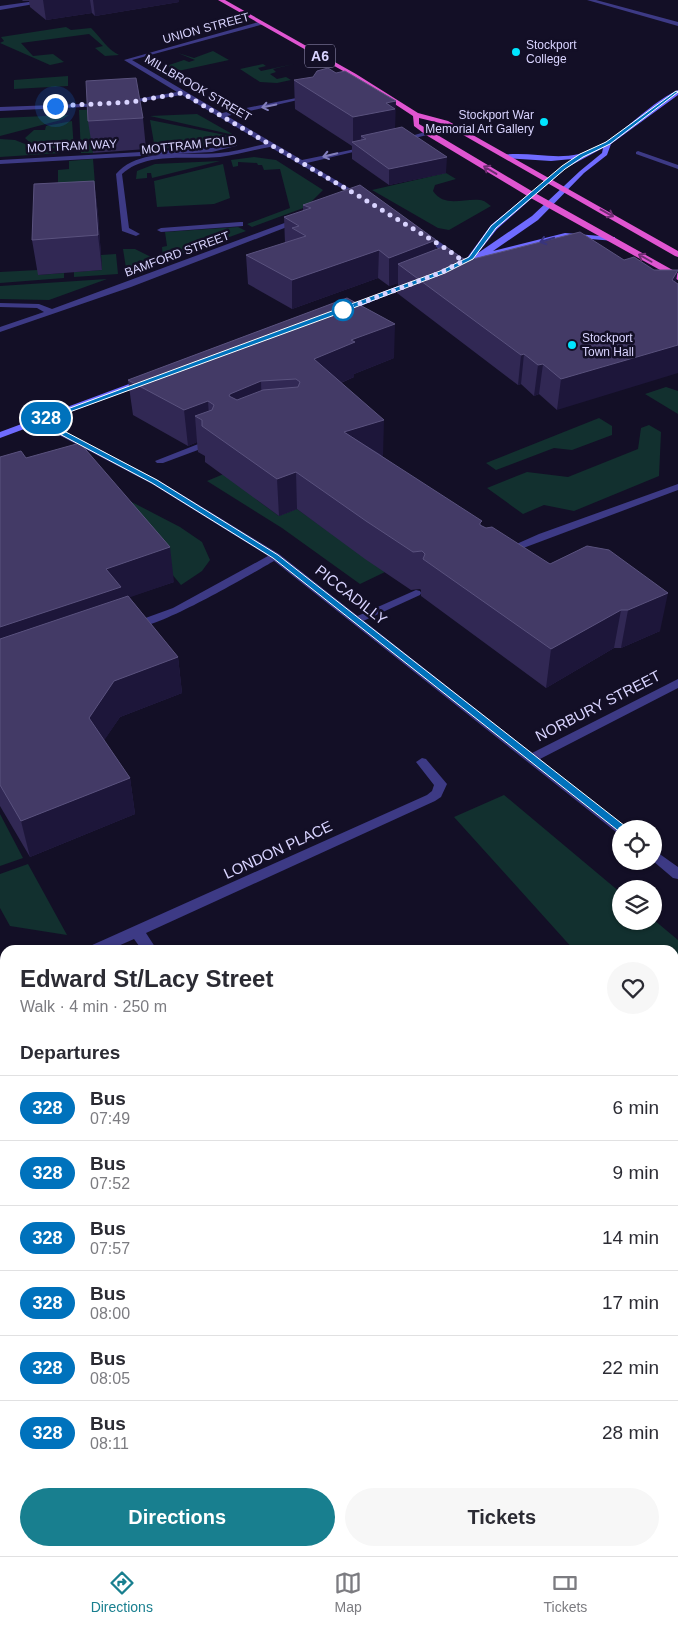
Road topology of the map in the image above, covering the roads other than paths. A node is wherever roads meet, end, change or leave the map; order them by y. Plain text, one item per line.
1 (54, 0) edge
2 (221, 0) edge
3 (590, 0) edge
4 (0, 3) edge
5 (3, 7) edge
6 (262, 23) junction
7 (678, 24) edge
8 (127, 60) joint
9 (368, 84) junction
10 (358, 86) edge
11 (678, 92) edge
12 (182, 93) junction
13 (314, 95) edge
14 (0, 110) edge
15 (416, 115) junction
16 (222, 116) junction
17 (429, 133) junction
18 (388, 142) edge
19 (608, 143) junction
20 (272, 144) junction
21 (379, 144) edge
22 (234, 145) dead end
23 (638, 153) dead end
24 (505, 156) junction
25 (582, 156) junction
26 (0, 162) edge
27 (302, 162) junction
28 (678, 167) edge
29 (549, 180) junction
30 (565, 189) junction
31 (532, 195) junction
32 (362, 198) junction
33 (351, 200) edge
34 (370, 202) edge
35 (550, 205) junction
36 (305, 218) edge
37 (240, 224) dead end
38 (412, 228) edge
39 (161, 230) dead end
40 (136, 234) dead end
41 (612, 239) junction
42 (483, 254) junction
43 (678, 254) edge
44 (467, 260) junction
45 (442, 272) edge
46 (678, 276) edge
47 (425, 278) edge
48 (0, 305) edge
49 (51, 312) junction
50 (335, 313) edge
51 (0, 330) edge
52 (150, 379) edge
53 (39, 421) junction
54 (0, 436) edge
55 (210, 442) edge
56 (160, 461) dead end
57 (678, 487) edge
58 (500, 554) edge
59 (275, 556) junction
60 (416, 593) dead end
61 (357, 620) junction
62 (124, 629) edge
63 (678, 683) edge
64 (532, 758) junction
65 (422, 762) dead end
66 (612, 822) edge
67 (662, 861) edge
68 (678, 874) edge
69 (137, 932) junction
70 (107, 945) edge
71 (146, 945) edge

1 - 5 street
2 - 6 highway, A6
3 - 7 street
4 - 5 street
6 - 8 street, UNION STREET
6 - 9 highway, A6
8 - 12 street, MILLBROOK STREET
9 - 10 street
9 - 15 highway, A6
11 - 19 main road
12 - 14 street
12 - 16 street, MILLBROOK STREET
13 -> 16 street
15 - 17 highway, A6
15 - 24 highway, A6
16 - 20 street, MILLBROOK STREET
17 - 18 street
31 -> 17 highway, A6
19 - 25 main road
19 - 30 main road
20 - 27 street, MILLBROOK STREET
20 - 40 street, MOTTRAM FOLD
21 -> 27 street
22 - 26 street, MOTTRAM WAY
23 - 28 street
24 - 25 main road
24 - 29 highway, A6
25 - 29 main road
27 - 32 street, MILLBROOK STREET
29 - 30 highway, A6
29 - 31 main road
30 - 35 main road
30 -> 43 highway, A6
31 - 35 highway, A6
31 - 44 main road
32 - 33 street
32 - 34 street, MILLBROOK STREET
35 - 41 highway, A6
35 - 42 main road
36 - 49 street, BAMFORD STREET
37 - 39 street
38 - 44 street
41 -> 42 main road
46 -> 41 highway, A6
42 - 44 main road
44 - 45 main road
47 - 50 main road
48 - 49 street
49 - 51 street, BAMFORD STREET
52 - 53 main road
53 - 54 main road
53 - 59 street, PICCADILLY
55 - 56 street
57 - 58 street
59 - 61 street, PICCADILLY
59 - 62 street
60 - 61 street
61 - 64 street, PICCADILLY
63 - 64 street, NORBURY STREET
64 - 66 street, PICCADILLY
65 - 69 street, LONDON PLACE
67 - 68 street
69 - 70 street, LONDON PLACE
69 - 71 street

